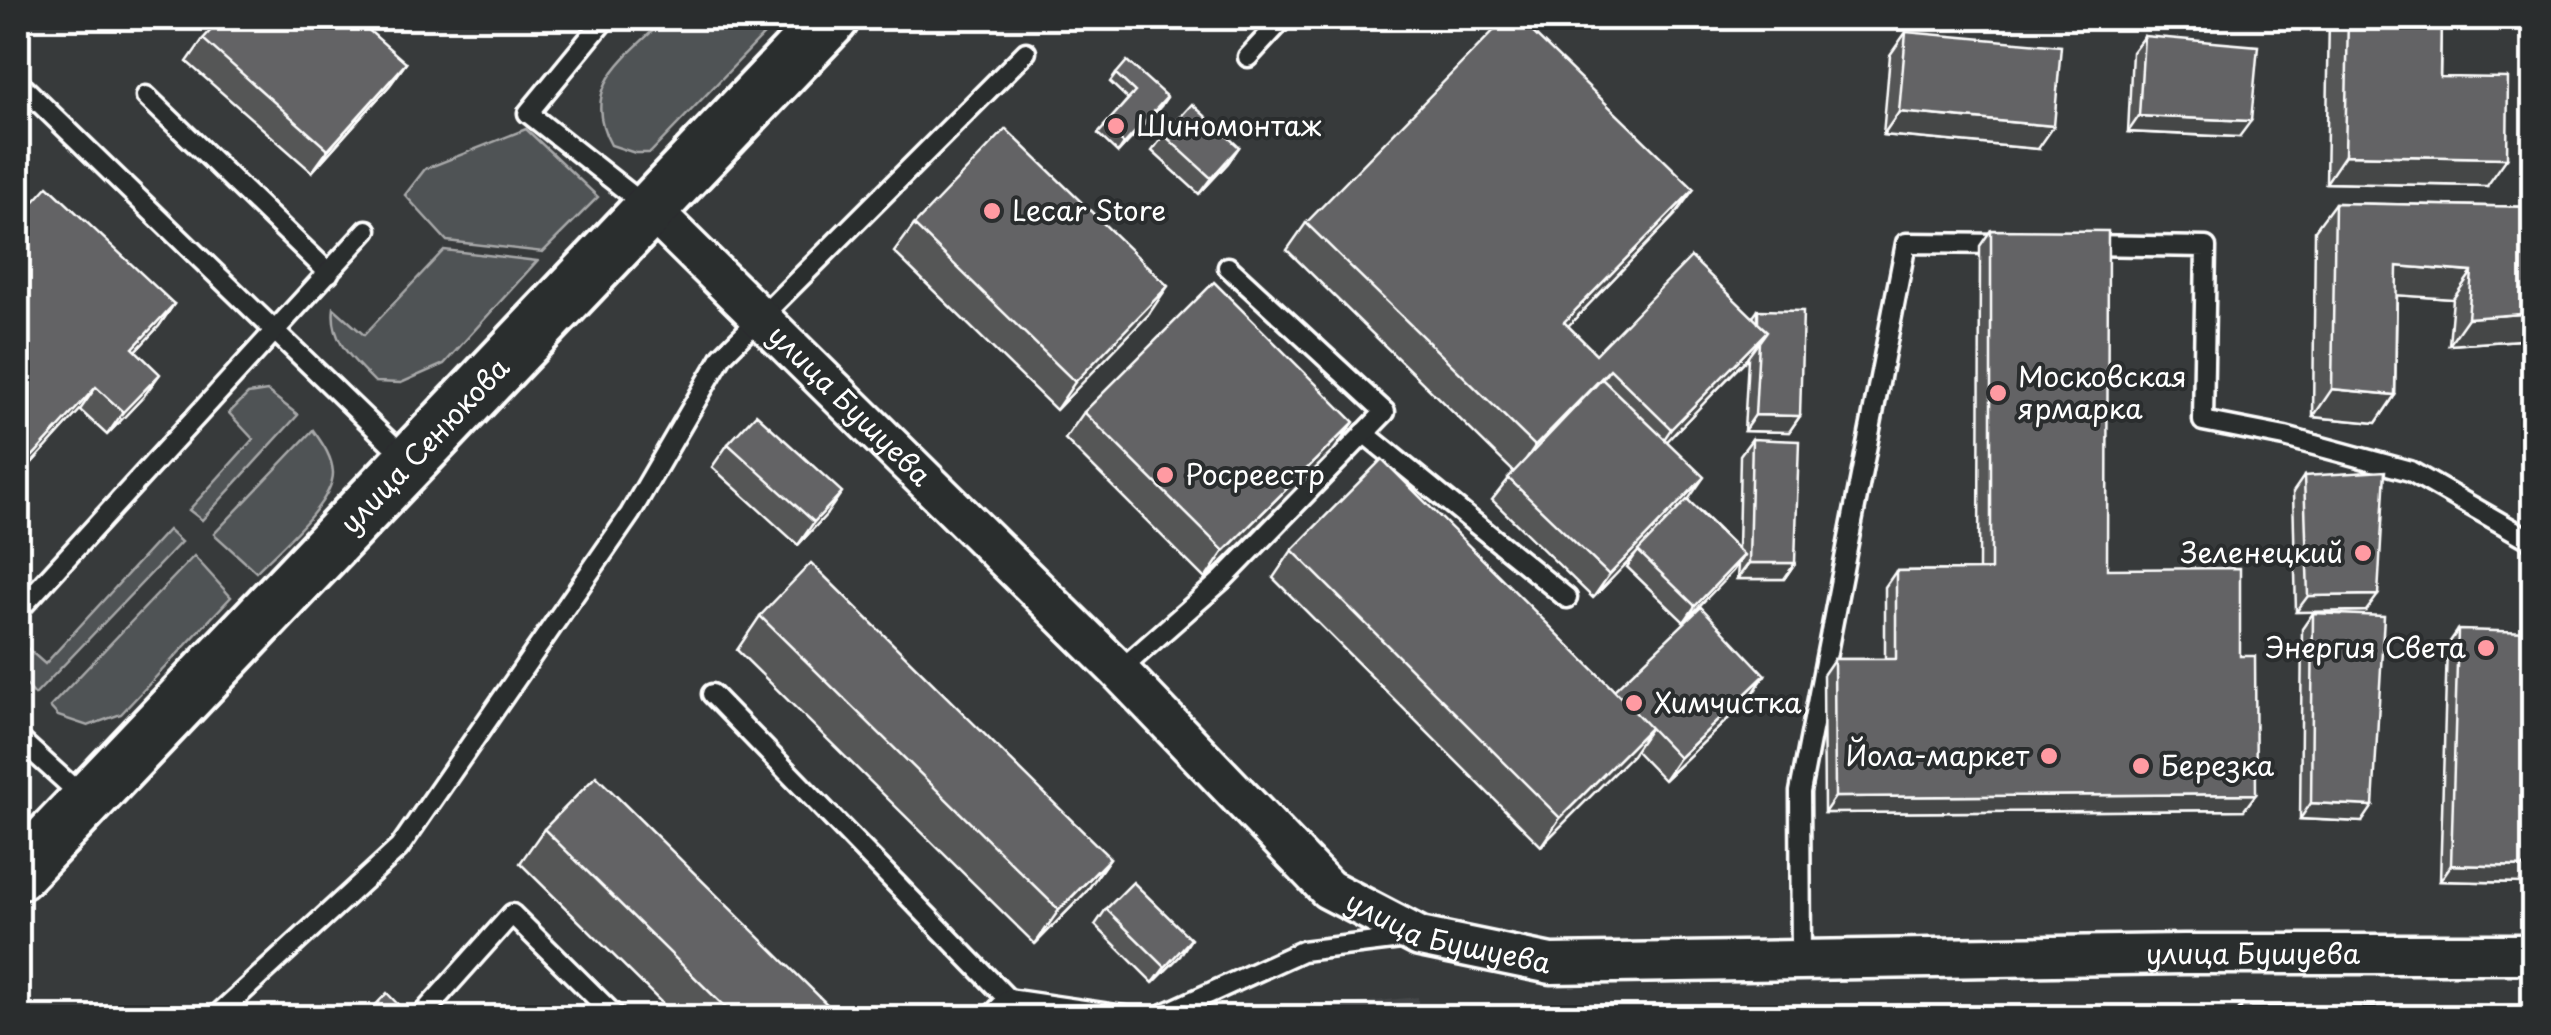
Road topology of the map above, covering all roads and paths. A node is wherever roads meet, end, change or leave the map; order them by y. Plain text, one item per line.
1 (606, 18) edge
2 (832, 18) edge
3 (1284, 18) edge
4 (1026, 52) dead end
5 (1248, 57) dead end
6 (18, 82) edge
7 (146, 96) dead end
8 (650, 209) junction
9 (368, 230) dead end
10 (2018, 244) edge
11 (2075, 245) edge
12 (1228, 267) dead end
13 (330, 272) junction
14 (762, 318) junction
15 (276, 331) junction
16 (1364, 432) junction
17 (410, 462) junction
18 (2534, 542) edge
19 (1567, 598) dead end
20 (18, 611) edge
21 (1119, 671) junction
22 (712, 694) dead end
23 (18, 738) edge
24 (87, 801) junction
25 (18, 874) edge
26 (1420, 937) junction
27 (2534, 954) edge
28 (1801, 960) junction
29 (1008, 999) junction
30 (214, 1018) edge
31 (418, 1018) edge
32 (617, 1018) edge
33 (989, 1018) edge
34 (1138, 1018) edge
35 (1155, 1018) edge

1 - 8 lane
2 - 8 main road, улица Сенюкова
3 - 5 lane
4 - 14 lane
6 - 15 lane
7 - 13 lane
8 - 14 street, улица Бушуева
8 - 17 main road, улица Сенюкова
9 - 13 lane
10 - 28 lane
11 - 18 lane
12 - 16 lane
13 - 15 lane
14 - 21 street, улица Бушуева
14 - 30 lane
15 - 17 lane
15 - 20 lane
16 - 19 lane
16 - 21 lane
17 - 24 main road, улица Сенюкова
21 - 26 street, улица Бушуева
22 - 29 lane
23 - 24 lane
24 - 25 main road, улица Сенюкова
26 - 28 street, улица Бушуева
26 - 35 lane
27 - 28 street, улица Бушуева
29 - 33 lane
29 - 34 lane
31 - 32 lane

